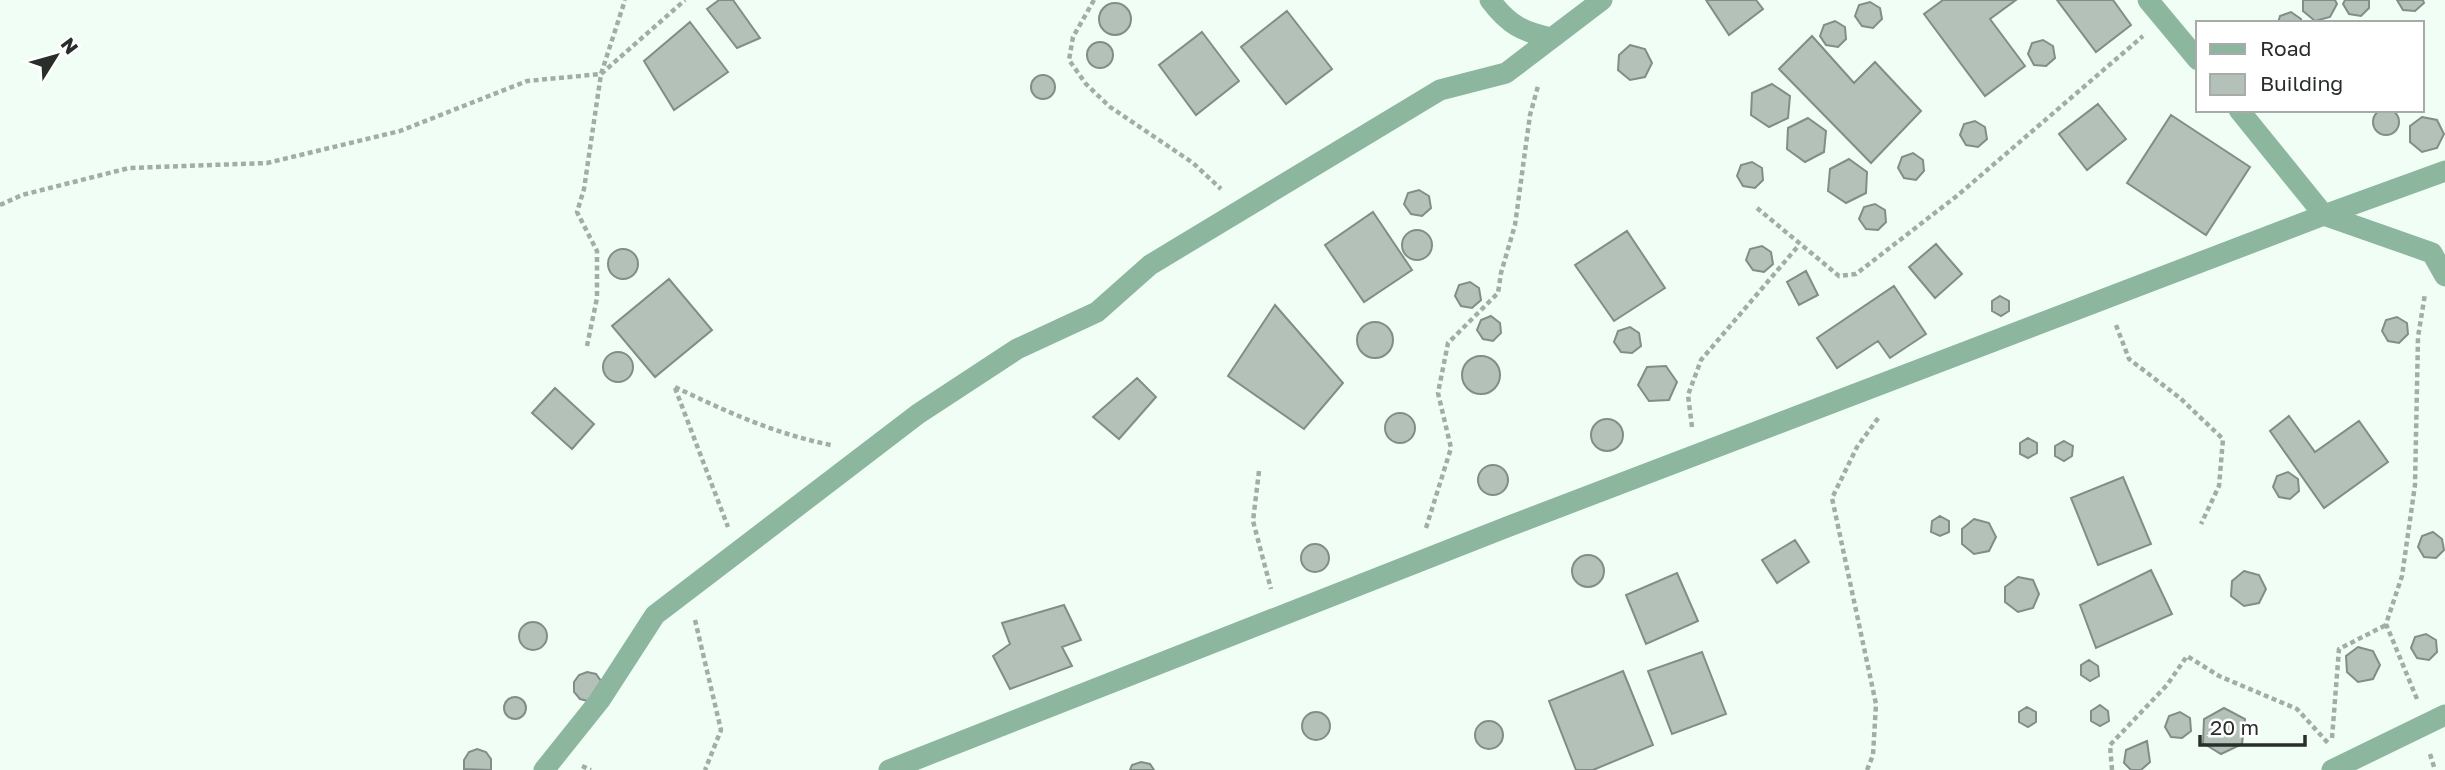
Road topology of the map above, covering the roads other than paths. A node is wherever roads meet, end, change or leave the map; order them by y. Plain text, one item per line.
1 (1490, 0) edge
2 (1602, 0) edge
3 (2148, 0) edge
4 (1552, 38) junction
5 (2196, 58) edge
6 (2241, 112) edge
7 (2445, 171) edge
8 (2324, 215) junction
9 (2445, 276) edge
10 (2436, 719) edge
11 (544, 770) edge
12 (889, 770) edge
13 (2332, 770) edge

1 - 4 street
2 - 4 street
3 - 5 street
4 - 11 street
6 - 8 street
7 - 8 street
8 - 9 street
8 - 12 street
10 - 13 street

